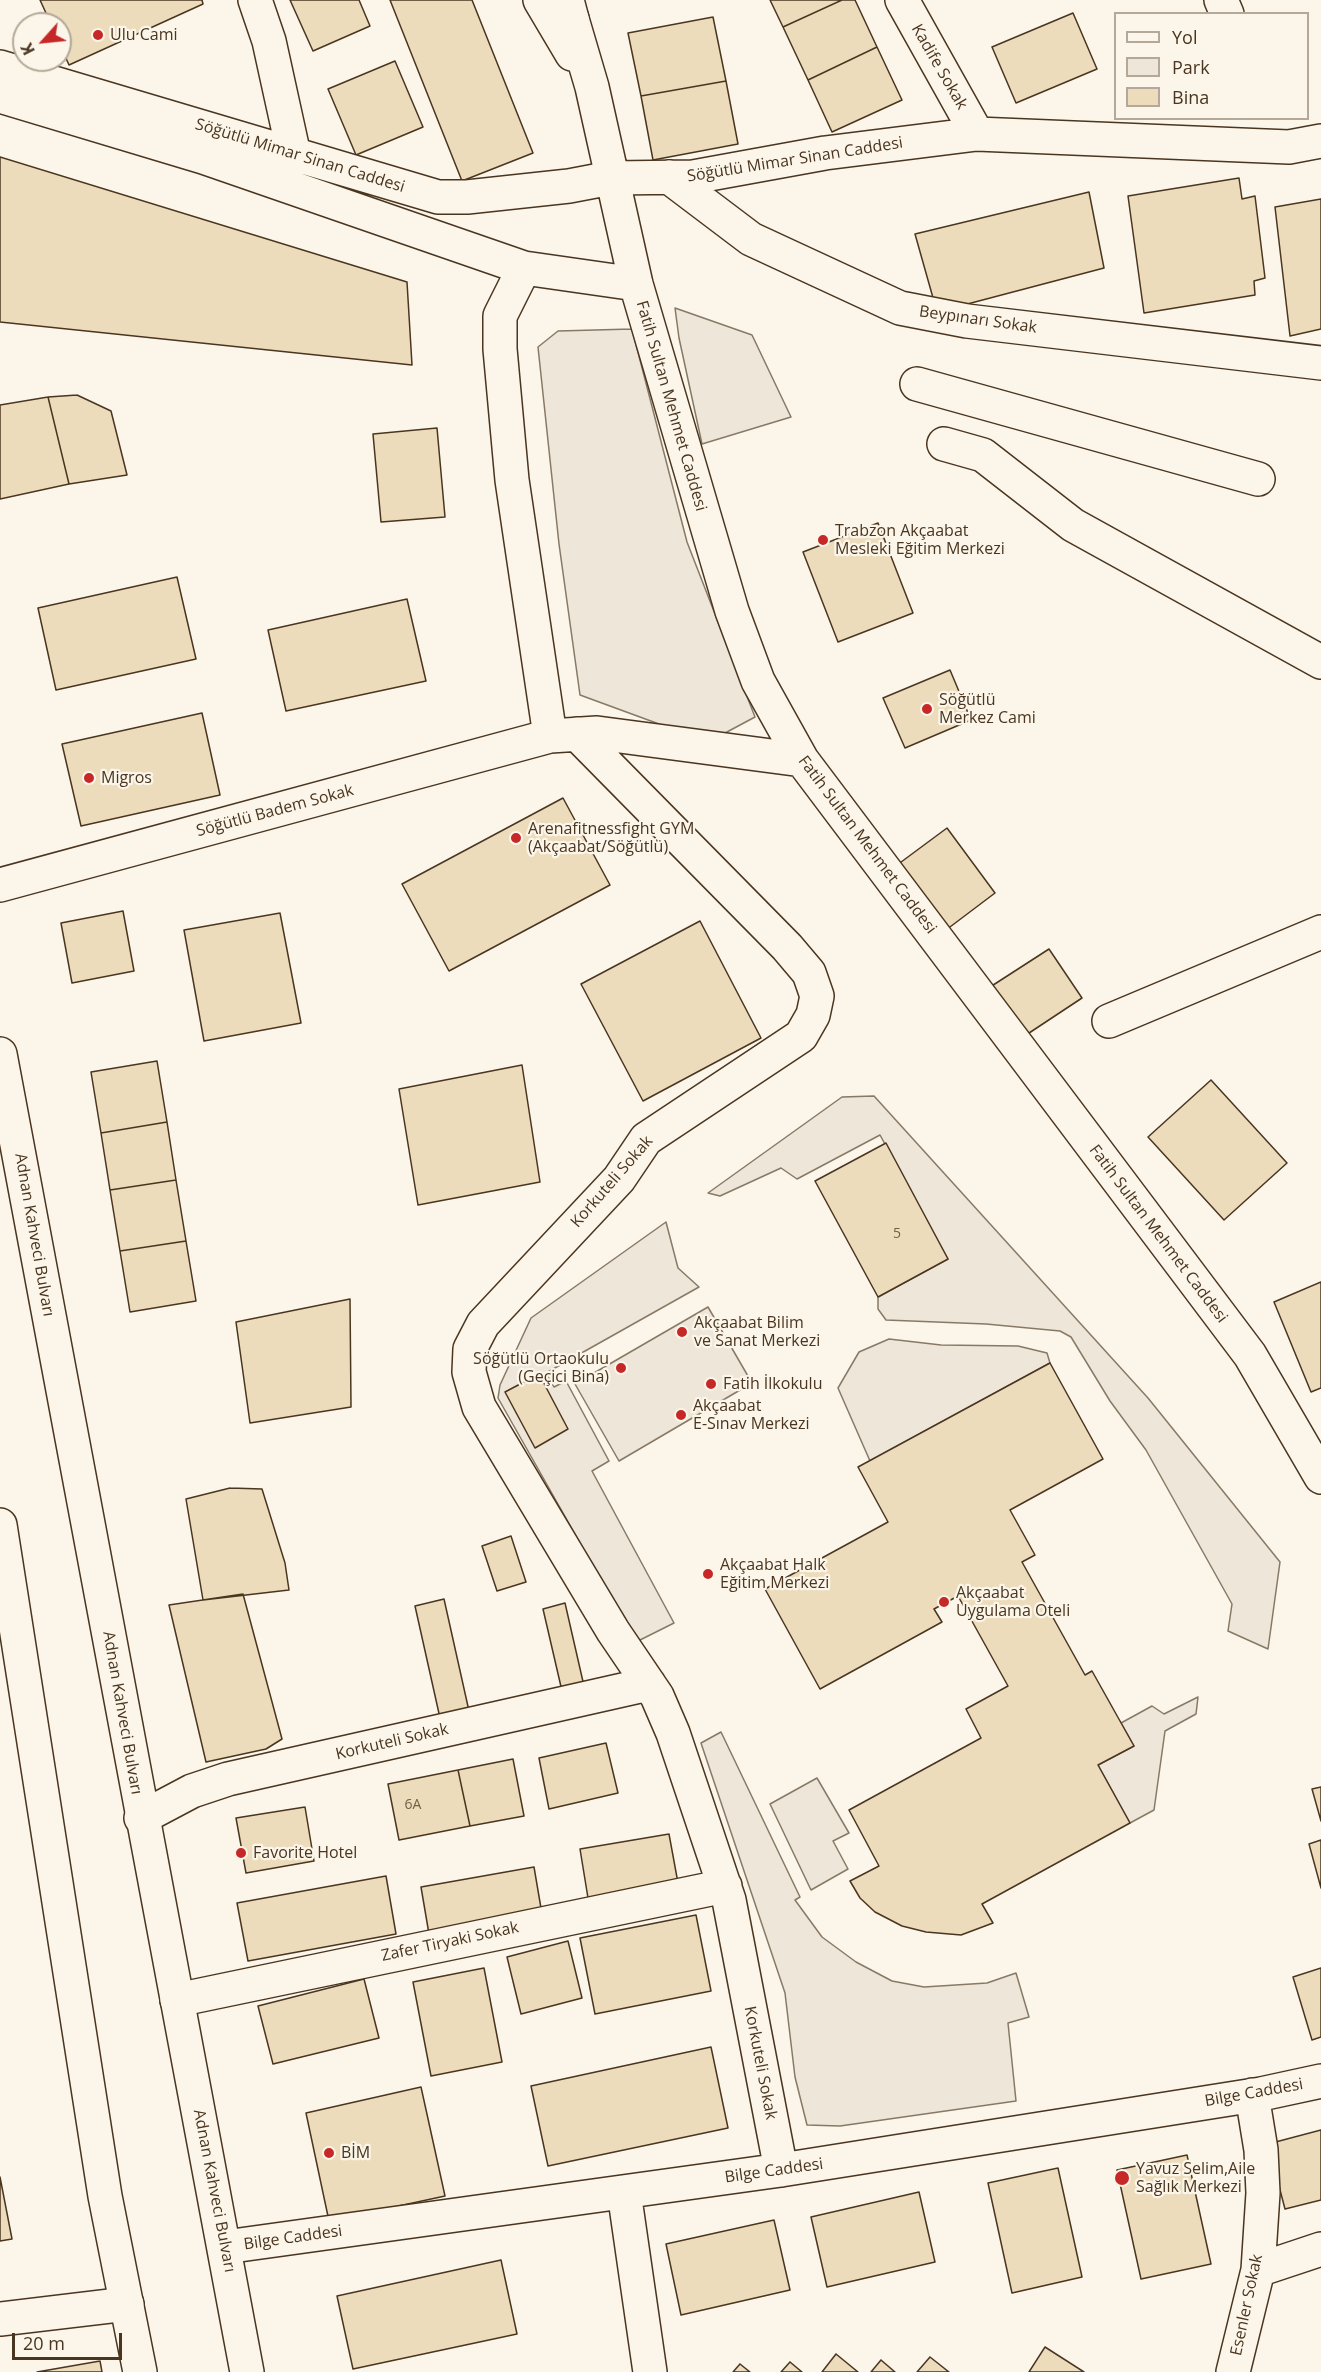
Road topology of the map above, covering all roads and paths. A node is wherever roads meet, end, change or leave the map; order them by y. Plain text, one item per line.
1 (255, 0) edge
2 (540, 0) edge
3 (902, 0) edge
4 (570, 6) edge
5 (0, 67) edge
6 (592, 87) junction
7 (0, 96) edge
8 (1282, 133) edge
9 (977, 134) junction
10 (1321, 141) edge
11 (294, 154) junction
12 (669, 177) junction
13 (611, 178) junction
14 (524, 268) junction
15 (636, 284) junction
16 (1321, 363) edge
17 (917, 384) dead end
18 (944, 444) dead end
19 (1258, 479) dead end
20 (1321, 662) edge
21 (564, 735) junction
22 (801, 760) junction
23 (0, 885) edge
24 (1321, 932) edge
25 (1109, 1021) dead end
26 (0, 1054) edge
27 (1321, 1477) edge
28 (0, 1525) edge
29 (8, 1634) edge
30 (649, 1684) junction
31 (141, 1818) junction
32 (724, 1886) junction
33 (177, 2000) junction
34 (1321, 2081) edge
35 (1252, 2095) junction
36 (781, 2170) junction
37 (624, 2192) junction
38 (225, 2247) junction
39 (1321, 2249) edge
40 (1258, 2270) junction
41 (127, 2304) junction
42 (0, 2319) edge
43 (140, 2372) edge
44 (247, 2372) edge
45 (650, 2372) edge
46 (1233, 2372) edge

1 - 11 main road
2 - 6 main road, Fatih Sultan Mehmet Caddesi
3 - 9 main road, Kadife Sokak
4 - 6 main road, Fatih Sultan Mehmet Caddesi
5 - 11 main road, Söğütlü Mimar Sinan Caddesi
6 - 13 main road, Fatih Sultan Mehmet Caddesi
7 - 14 main road, Söğütlü Mimar Sinan Caddesi
8 - 9 main road, Söğütlü Mimar Sinan Caddesi
8 - 10 main road, Söğütlü Mimar Sinan Caddesi
9 - 12 main road, Söğütlü Mimar Sinan Caddesi
11 - 13 main road, Söğütlü Mimar Sinan Caddesi
12 - 13 main road, Söğütlü Mimar Sinan Caddesi
12 - 16 main road, Beypınarı Sokak
13 - 15 main road, Fatih Sultan Mehmet Caddesi
14 - 15 main road, Söğütlü Mimar Sinan Caddesi
14 - 21 main road
15 - 22 main road, Fatih Sultan Mehmet Caddesi
17 - 19 main road
18 - 20 main road
21 - 22 main road, Söğütlü Badem Sokak
21 - 23 main road, Söğütlü Badem Sokak
21 - 30 main road, Korkuteli Sokak
22 - 27 main road, Fatih Sultan Mehmet Caddesi
24 - 25 main road
26 - 31 main road, Adnan Kahveci Bulvarı
28 - 29 main road
29 - 41 main road
30 - 31 main road, Korkuteli Sokak
30 - 32 main road, Korkuteli Sokak
31 - 33 main road, Adnan Kahveci Bulvarı
32 - 33 main road, Zafer Tiryaki Sokak
32 - 36 main road, Korkuteli Sokak
33 - 38 main road, Adnan Kahveci Bulvarı
34 - 35 main road, Bilge Caddesi
35 - 36 main road, Bilge Caddesi
35 - 40 main road, Esenler Sokak
36 - 37 main road, Bilge Caddesi
37 - 38 main road, Bilge Caddesi
37 - 45 main road
38 - 44 main road, Adnan Kahveci Bulvarı
39 - 40 main road
40 - 46 main road, Esenler Sokak
41 - 42 main road
41 - 43 main road

